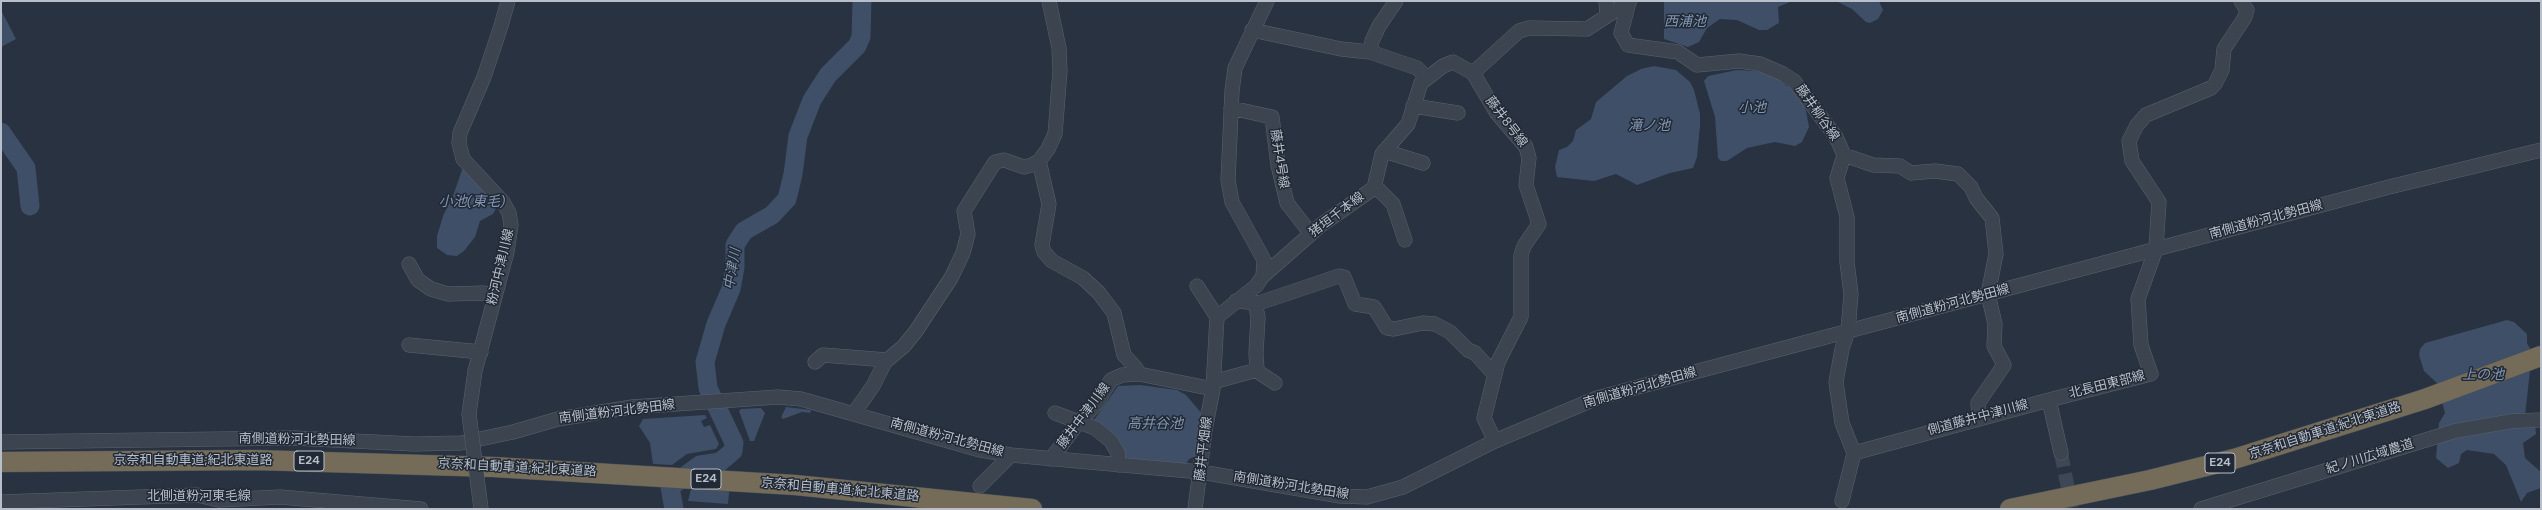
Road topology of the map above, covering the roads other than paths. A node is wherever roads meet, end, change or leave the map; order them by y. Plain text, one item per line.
1 (508, 1) edge
2 (1049, 1) edge
3 (1267, 1) edge
4 (1396, 1) edge
5 (1606, 1) edge
6 (1629, 1) edge
7 (2241, 1) edge
8 (1608, 16) junction
9 (1252, 30) junction
10 (1370, 52) junction
11 (1473, 73) junction
12 (1427, 78) junction
13 (1413, 106) junction
14 (1231, 108) junction
15 (1458, 113) dead end
16 (2541, 150) edge
17 (1384, 151) junction
18 (1844, 155) junction
19 (1039, 162) junction
20 (1423, 163) dead end
21 (1375, 186) junction
22 (1311, 234) junction
23 (1405, 240) dead end
24 (2156, 249) junction
25 (409, 264) dead end
26 (1263, 276) junction
27 (1197, 286) dead end
28 (1988, 294) junction
29 (495, 296) junction
30 (1236, 301) junction
31 (1255, 303) junction
32 (1217, 317) junction
33 (1848, 331) junction
34 (410, 345) dead end
35 (481, 352) junction
36 (2540, 357) edge
37 (887, 360) junction
38 (815, 362) dead end
39 (1255, 370) junction
40 (1139, 374) junction
41 (1495, 374) junction
42 (1275, 383) dead end
43 (1213, 386) junction
44 (2049, 400) junction
45 (854, 413) junction
46 (1055, 413) dead end
47 (1979, 418) junction
48 (2541, 420) edge
49 (1080, 422) junction
50 (1495, 441) junction
51 (1, 442) edge
52 (1854, 453) junction
53 (2061, 453) tunnel mouth
54 (1011, 455) junction
55 (1051, 459) junction
56 (1, 462) edge
57 (1118, 465) junction
58 (1201, 472) junction
59 (980, 486) dead end
60 (1842, 501) dead end
61 (1, 502) edge
62 (238, 504) edge
63 (421, 509) edge
64 (481, 509) edge
65 (1032, 509) edge
66 (1195, 509) edge
67 (2010, 509) edge
68 (2201, 509) edge

1 - 29 street, 粉河中津川線
2 - 19 street
3 - 9 street
4 - 10 street
5 - 8 street
6 - 8 street
6 - 18 street, 藤井柳谷線
7 - 24 street, 北長田東部線
8 - 11 street
9 - 10 street
9 - 14 street
10 - 12 street
11 - 12 street, 猪垣千本線
11 - 41 street, 藤井8号線
12 - 13 street, 猪垣千本線
13 - 15 street
13 - 17 street, 猪垣千本線
14 - 22 street, 藤井4号線
14 - 26 street
16 - 24 street, 南側道粉河北勢田線
17 - 20 street
17 - 21 street, 猪垣千本線
18 - 28 street
18 - 33 street, 藤井柳谷線
19 - 37 street
19 - 40 street
21 - 22 street, 猪垣千本線
21 - 23 street
22 - 26 street, 猪垣千本線
24 - 28 street, 南側道粉河北勢田線
24 - 44 street, 北長田東部線
25 - 29 street
26 - 30 street, 猪垣千本線
27 - 32 street
28 - 33 street, 南側道粉河北勢田線
28 - 47 street
29 - 35 street, 粉河中津川線
30 - 31 street
30 - 32 street, 猪垣千本線
31 - 39 street
31 - 41 street
32 - 43 street, 藤井平畑線
33 - 50 street, 南側道粉河北勢田線
33 - 52 street, 藤井柳谷線
34 - 35 street
35 - 64 street, 粉河中津川線, bridge
36 - 67 highway, 京奈和自動車道;紀北東道路 / E24
37 - 38 street
37 - 45 street
39 - 42 street
39 - 43 street
40 - 43 street, 藤井中津川線
40 - 49 street, 藤井中津川線
41 - 50 street, 藤井8号線
43 - 58 street, 藤井平畑線
44 - 47 street, 側道藤井中津川線
44 - 53 street
45 - 51 street, 南側道粉河北勢田線
45 - 54 street, 南側道粉河北勢田線
46 - 49 street
47 - 52 street, 側道藤井中津川線
48 - 68 street, 紀ノ川広域農道
49 - 55 street, 藤井中津川線
49 - 57 street
50 - 58 street, 南側道粉河北勢田線
52 - 60 street
54 - 55 street, 南側道粉河北勢田線
54 - 59 street
55 - 57 street, 南側道粉河北勢田線
56 - 65 highway, 京奈和自動車道;紀北東道路 / E24
57 - 58 street, 南側道粉河北勢田線
58 - 66 street, 藤井平畑線
61 - 62 street, 北側道粉河東毛線
62 - 63 street, 北側道粉河東毛線

